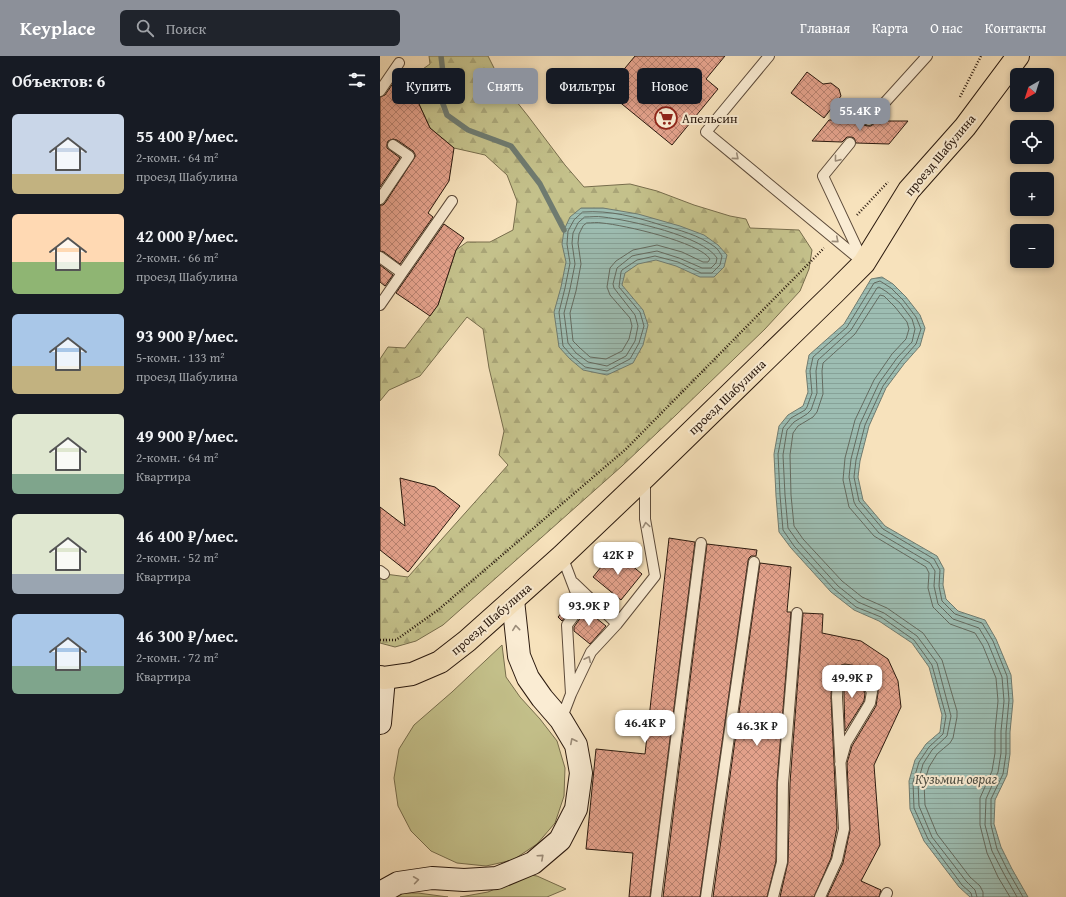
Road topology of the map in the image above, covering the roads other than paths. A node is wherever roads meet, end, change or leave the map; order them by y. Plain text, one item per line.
1 (769, 56) edge
2 (927, 56) edge
3 (1018, 56) edge
4 (399, 63) dead end
5 (380, 91) edge
6 (869, 120) dead end
7 (850, 142) dead end
8 (393, 145) dead end
9 (380, 199) edge
10 (452, 201) dead end
11 (380, 258) edge
12 (864, 263) junction
13 (402, 273) junction
14 (380, 305) edge
15 (645, 477) junction
16 (701, 543) dead end
17 (562, 556) junction
18 (754, 562) dead end
19 (572, 581) junction
20 (513, 600) junction
21 (797, 613) dead end
22 (617, 624) junction
23 (382, 677) edge
24 (571, 694) junction
25 (561, 720) junction
26 (380, 723) edge
27 (840, 764) junction
28 (380, 893) edge
29 (656, 897) edge
30 (706, 897) edge
31 (773, 897) edge
32 (820, 897) edge

1 -> 12 lane
2 - 6 lane
3 - 12 main road, проезд Шабулина
4 - 5 lane
7 -> 12 lane
8 - 9 lane
10 - 13 lane
11 - 13 lane
12 - 15 main road, проезд Шабулина
13 - 14 lane
15 - 17 main road, проезд Шабулина
22 -> 15 lane
16 - 29 lane
17 - 19 lane
17 - 20 main road, проезд Шабулина
18 - 30 lane
19 - 22 lane
19 - 24 lane
20 - 23 main road, проезд Шабулина
25 -> 20 main road
21 - 31 lane
24 -> 22 lane
23 - 26 main road
24 - 25 lane
28 -> 25 main road
27 - 27 lane
27 - 32 lane

